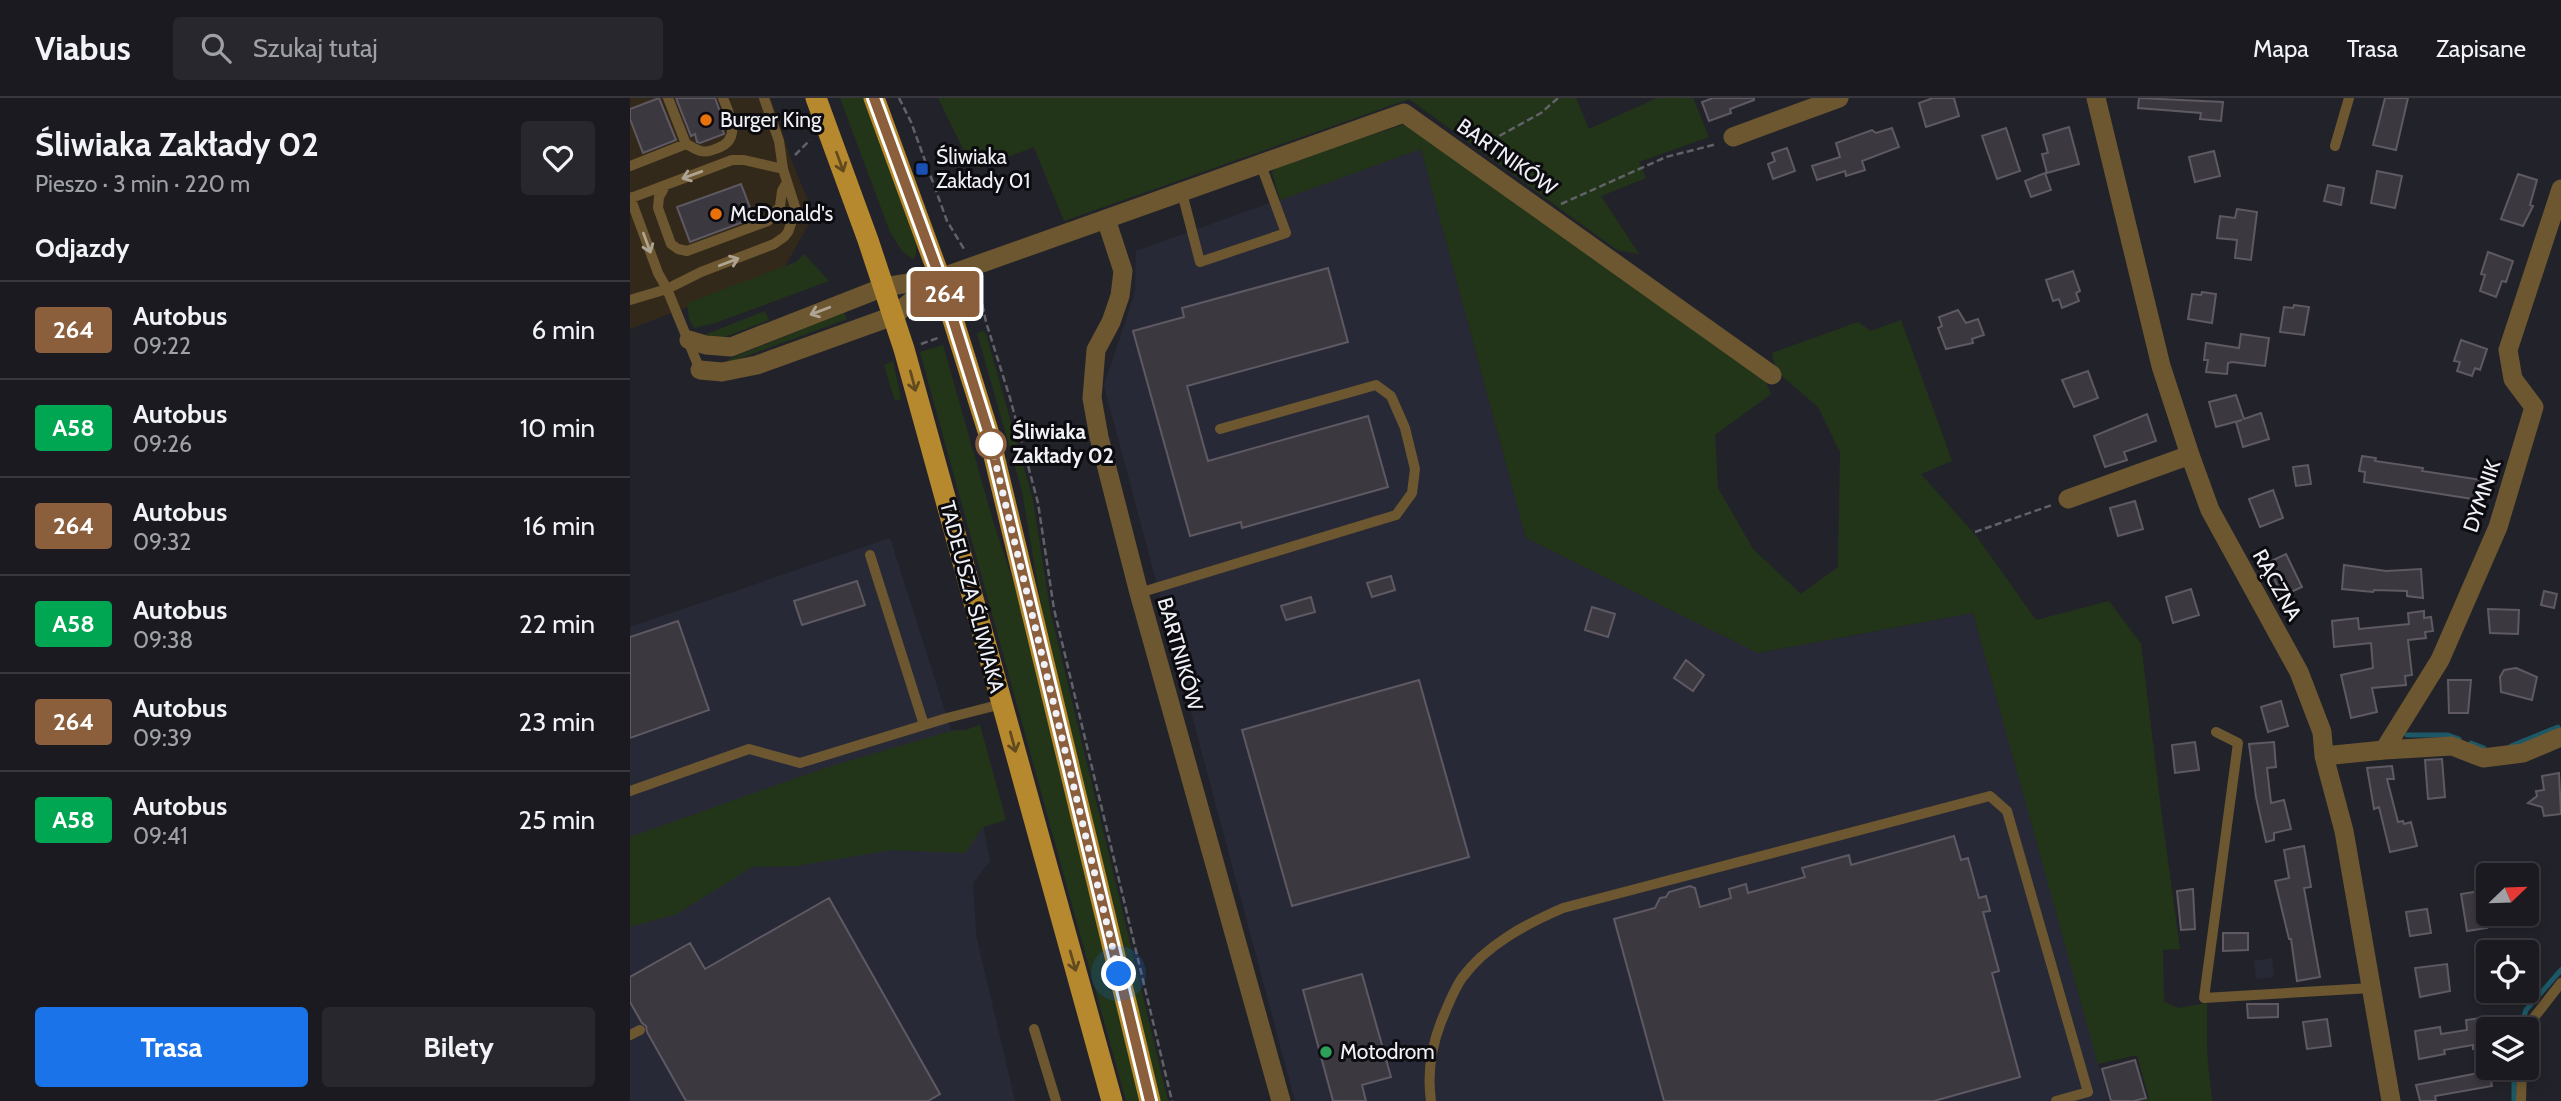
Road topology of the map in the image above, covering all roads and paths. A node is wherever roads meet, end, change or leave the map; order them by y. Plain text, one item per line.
1 (668, 98) edge
2 (723, 98) edge
3 (764, 98) edge
4 (816, 98) edge
5 (874, 98) edge
6 (899, 98) edge
7 (1558, 98) edge
8 (1839, 98) edge
9 (2096, 98) edge
10 (2349, 98) edge
11 (1733, 137) joint
12 (810, 140) dead end
13 (686, 144) junction
14 (2335, 146) dead end
15 (1465, 154) junction
16 (1261, 165) junction
17 (630, 166) edge
18 (783, 169) junction
19 (787, 182) junction
20 (666, 185) junction
21 (2561, 189) edge
22 (1182, 193) junction
23 (630, 197) edge
24 (1545, 211) junction
25 (1106, 219) junction
26 (969, 257) dead end
27 (976, 277) dead end
28 (940, 278) junction
29 (884, 287) junction
30 (667, 289) junction
31 (630, 300) edge
32 (893, 316) junction
33 (940, 337) dead end
34 (689, 340) junction
35 (918, 345) dead end
36 (700, 370) joint
37 (1772, 375) dead end
38 (1220, 429) dead end
39 (2190, 455) junction
40 (2068, 499) joint
41 (1975, 532) dead end
42 (870, 555) dead end
43 (1139, 593) junction
44 (1002, 704) junction
45 (924, 725) junction
46 (2216, 732) dead end
47 (2561, 737) edge
48 (2384, 750) junction
49 (2323, 756) junction
50 (630, 791) edge
51 (2561, 983) edge
52 (2371, 988) junction
53 (2534, 1017) edge
54 (1034, 1029) dead end
55 (2522, 1080) edge
56 (1056, 1101) edge
57 (1112, 1101) edge
58 (1150, 1101) edge
59 (1172, 1101) edge
60 (1281, 1101) edge
61 (1431, 1101) edge
62 (2056, 1101) edge
63 (2391, 1101) edge
64 (2521, 1101) edge

1 - 13 lane
2 - 13 lane
3 - 18 lane
4 -> 29 main road, TADEUSZA ŚLIWIAKA
5 - 28 main road
6 - 26 path
7 - 15 path
8 - 11 street
9 - 39 street, RĄCZNA
10 - 14 lane
11 - 24 path
12 - 18 path
13 - 17 lane
15 - 16 street, BARTNIKÓW
15 - 24 street, BARTNIKÓW
16 - 22 street, BARTNIKÓW
16 - 22 lane
18 - 19 lane
18 -> 20 lane
19 - 20 lane
30 -> 19 lane
20 - 23 lane
21 - 48 street, DYMNIK
22 - 25 street, BARTNIKÓW
23 -> 30 lane
24 - 37 street, BARTNIKÓW
25 - 28 street, BARTNIKÓW
25 - 43 street, BARTNIKÓW
27 - 59 path
28 - 29 street
28 - 32 street
28 - 58 main road
29 - 32 main road, TADEUSZA ŚLIWIAKA
29 -> 34 street
30 - 31 lane
30 - 34 lane
32 - 36 street
32 -> 44 main road, TADEUSZA ŚLIWIAKA
33 - 35 path
34 - 36 lane
38 - 43 lane
39 - 40 street
39 - 49 street, RĄCZNA
40 - 41 path
42 - 45 lane
43 - 60 street, BARTNIKÓW
44 - 45 lane
44 -> 57 main road, TADEUSZA ŚLIWIAKA
45 - 50 lane
46 - 52 lane
47 - 48 street
48 - 49 street
49 - 52 street, RĄCZNA
51 - 53 lane
52 - 63 street, RĄCZNA
54 - 56 lane
55 - 64 lane
61 - 62 lane

